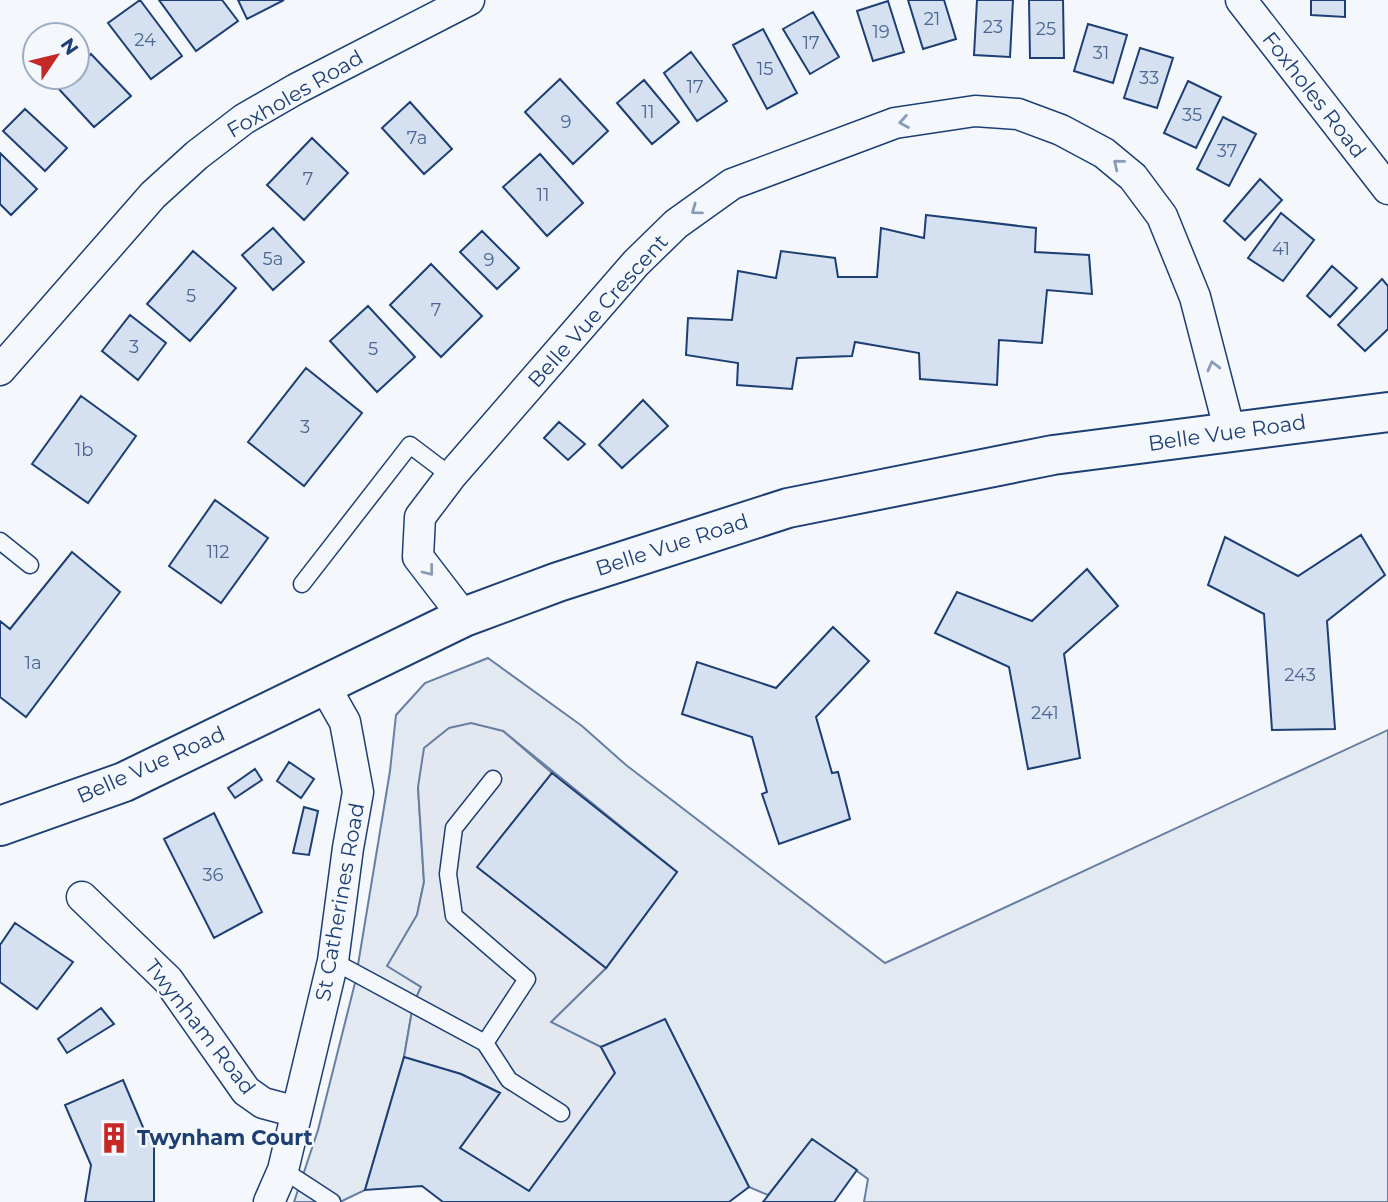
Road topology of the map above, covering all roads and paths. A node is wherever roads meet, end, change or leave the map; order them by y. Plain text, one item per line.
1 (469, 0) edge
2 (1241, 0) edge
3 (1388, 189) edge
4 (5, 355) edge
5 (1388, 412) edge
6 (1230, 432) junction
7 (451, 476) junction
8 (0, 541) edge
9 (30, 565) dead end
10 (302, 584) dead end
11 (464, 617) junction
12 (324, 685) junction
13 (493, 779) dead end
14 (0, 826) edge
15 (82, 897) dead end
16 (334, 961) junction
17 (485, 1043) junction
18 (297, 1112) junction
19 (561, 1113) dead end
20 (283, 1170) junction
21 (269, 1202) edge
22 (332, 1202) edge

1 - 4 street, Foxholes Road
2 - 3 street, Foxholes Road
5 - 6 main road, Belle Vue Road
6 -> 7 street, Belle Vue Crescent
6 - 11 main road, Belle Vue Road
7 - 10 lane
7 -> 11 street, Belle Vue Crescent
8 - 9 lane
11 - 12 main road, Belle Vue Road
12 - 14 main road, Belle Vue Road
12 - 16 street, St Catherines Road
13 - 17 lane
15 - 18 street, Twynham Road
16 - 17 lane
16 - 18 street, St Catherines Road
17 - 19 lane
18 - 20 street, St Catherines Road
20 - 21 street, St Catherines Road
20 - 22 lane

